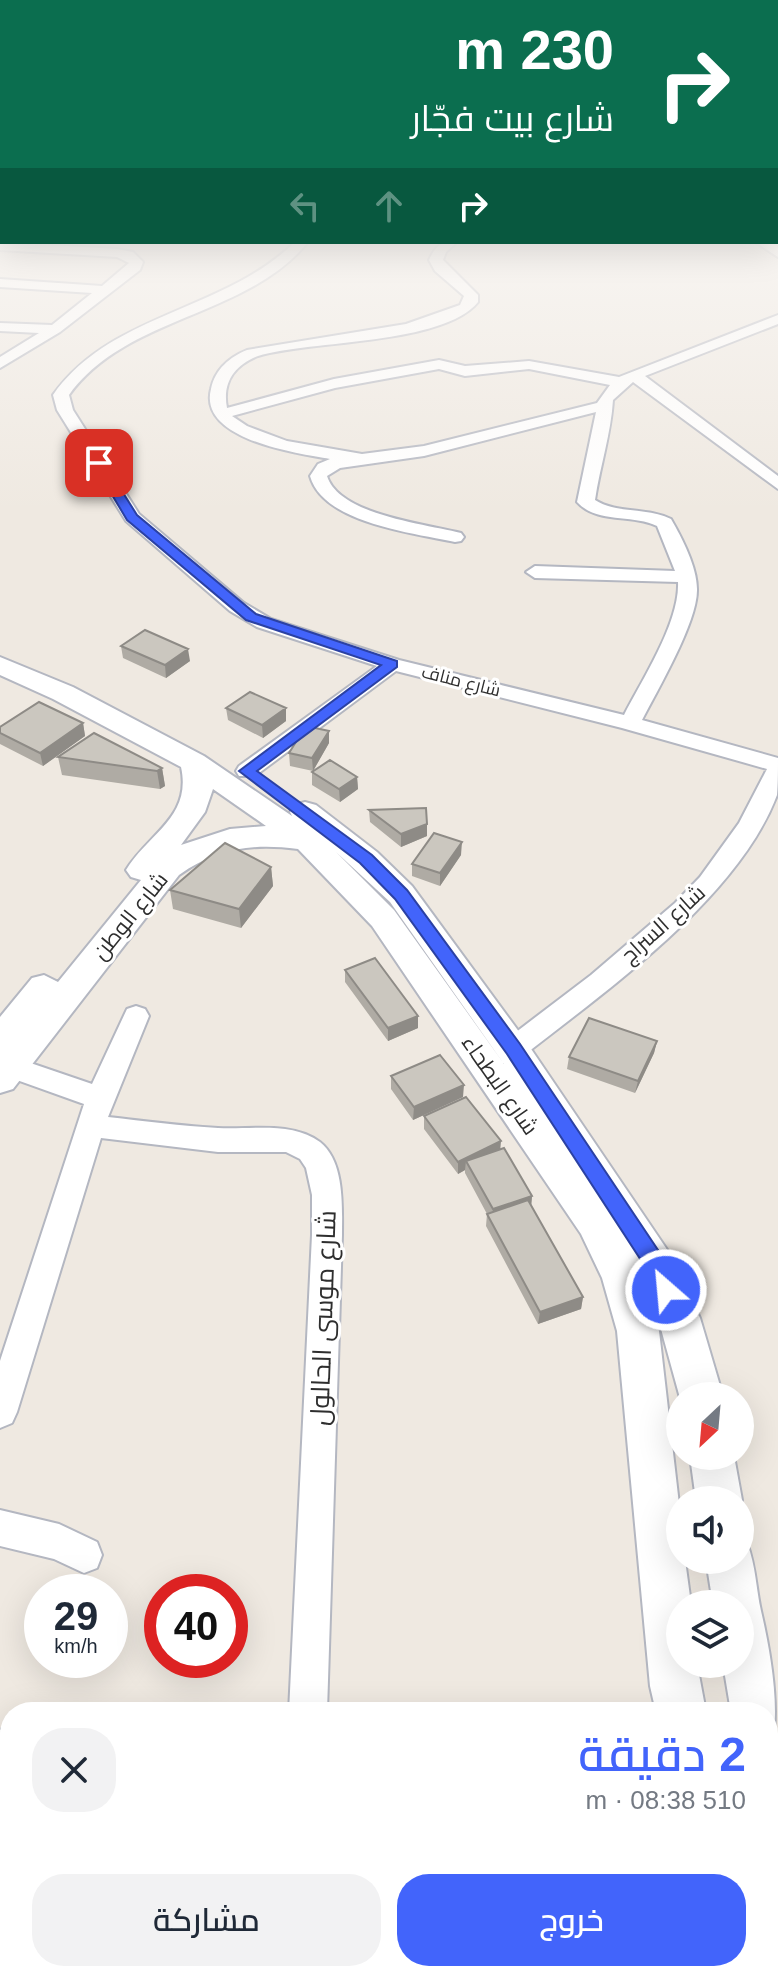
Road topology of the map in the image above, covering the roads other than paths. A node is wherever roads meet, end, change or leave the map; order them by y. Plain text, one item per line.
1 (58, 326) edge
2 (158, 326) edge
3 (406, 326) edge
4 (759, 326) edge
5 (0, 327) edge
6 (55, 329) junction
7 (0, 364) edge
8 (628, 378) junction
9 (603, 406) junction
10 (221, 414) junction
11 (360, 459) junction
12 (778, 484) edge
13 (455, 537) dead end
14 (535, 572) dead end
15 (687, 577) junction
16 (0, 645) edge
17 (392, 664) junction
18 (0, 665) edge
19 (630, 723) junction
20 (194, 762) junction
21 (778, 767) edge
22 (247, 771) junction
23 (190, 813) junction
24 (232, 837) junction
25 (307, 840) junction
26 (136, 1016) dead end
27 (513, 1049) junction
28 (3, 1062) edge
29 (95, 1112) junction
30 (697, 1382) edge
31 (0, 1412) edge
32 (0, 1528) edge
33 (84, 1555) dead end
34 (750, 1678) edge
35 (308, 1702) edge
36 (679, 1702) edge
37 (754, 1702) edge

1 - 6 street
2 - 17 street, شارع مناف
3 - 10 street
4 - 8 street
5 - 6 street
6 - 7 street
8 - 9 street
8 - 10 street
8 - 12 street
9 - 11 street
9 - 15 street
10 - 11 street
11 - 13 street
14 - 15 street
15 - 19 street
16 - 22 street, شارع البطحاء
17 - 19 street, شارع مناف
17 - 22 street
18 - 20 street, شارع البطحاء
19 - 21 street, شارع مناف
20 - 23 street
20 - 25 street, شارع البطحاء
21 - 27 street, شارع السراج
22 - 27 street, شارع البطحاء
23 - 24 street
23 - 28 street, شارع الوطن
24 - 25 street, شارع الوطن
24 - 28 street, شارع الوطن
25 - 36 street, شارع البطحاء
26 - 29 street
27 - 30 street, شارع البطحاء
28 - 29 street, شارع موسى الحالول
29 - 31 street
29 - 35 street, شارع موسى الحالول
32 - 33 street
34 - 37 street

